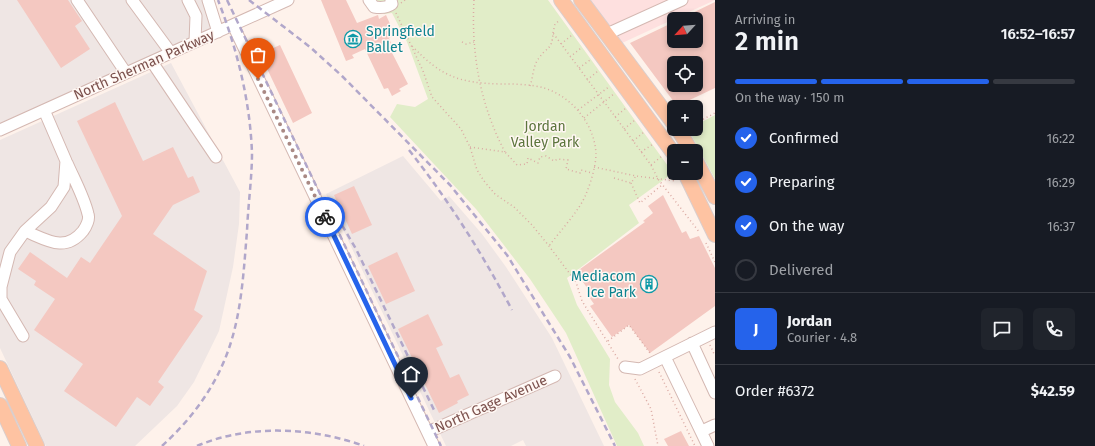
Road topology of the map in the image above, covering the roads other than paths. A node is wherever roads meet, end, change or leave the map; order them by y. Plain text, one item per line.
1 (77, 0) edge
2 (132, 0) edge
3 (188, 0) edge
4 (369, 0) edge
5 (562, 0) edge
6 (581, 0) edge
7 (682, 0) edge
8 (284, 1) edge
9 (209, 4) edge
10 (393, 5) edge
11 (196, 16) junction
12 (233, 25) junction
13 (218, 32) junction
14 (607, 34) junction
15 (195, 42) junction
16 (171, 53) junction
17 (152, 62) junction
18 (126, 73) junction
19 (44, 110) junction
20 (667, 115) edge
21 (0, 130) edge
22 (667, 150) edge
23 (216, 156) dead end
24 (66, 160) junction
25 (703, 174) edge
26 (683, 180) edge
27 (715, 197) edge
28 (25, 231) junction
29 (708, 238) edge
30 (715, 332) edge
31 (23, 336) dead end
32 (692, 343) junction
33 (665, 357) junction
34 (625, 367) road end
35 (0, 368) edge
36 (555, 376) dead end
37 (715, 393) edge
38 (0, 405) edge
39 (715, 425) edge
40 (702, 431) junction
41 (428, 432) junction
42 (19, 446) edge
43 (37, 446) edge
44 (434, 446) edge
45 (708, 446) edge

1 - 18 street
2 - 16 street
3 - 11 street
4 - 10 street
5 - 22 main road
6 - 14 main road
7 - 14 street
8 - 12 street, North Sherman Parkway
9 - 11 street
9 - 13 street
11 - 15 street
12 - 13 street, North Sherman Parkway
12 - 41 street
13 - 15 street, North Sherman Parkway
14 - 20 main road
15 - 16 street, North Sherman Parkway
16 - 17 street, North Sherman Parkway
17 - 18 street, North Sherman Parkway
17 - 23 street
18 - 19 street, North Sherman Parkway
19 - 21 street, North Sherman Parkway
19 - 24 street
24 - 28 street
24 - 28 street
25 - 27 main road
26 - 29 main road
28 - 31 street
30 - 32 street
32 - 33 street
32 - 37 street
33 - 34 street
33 - 40 street
35 - 43 main road
36 - 41 street, North Gage Avenue
38 - 42 main road
39 - 40 street
40 - 45 street
41 - 44 street

